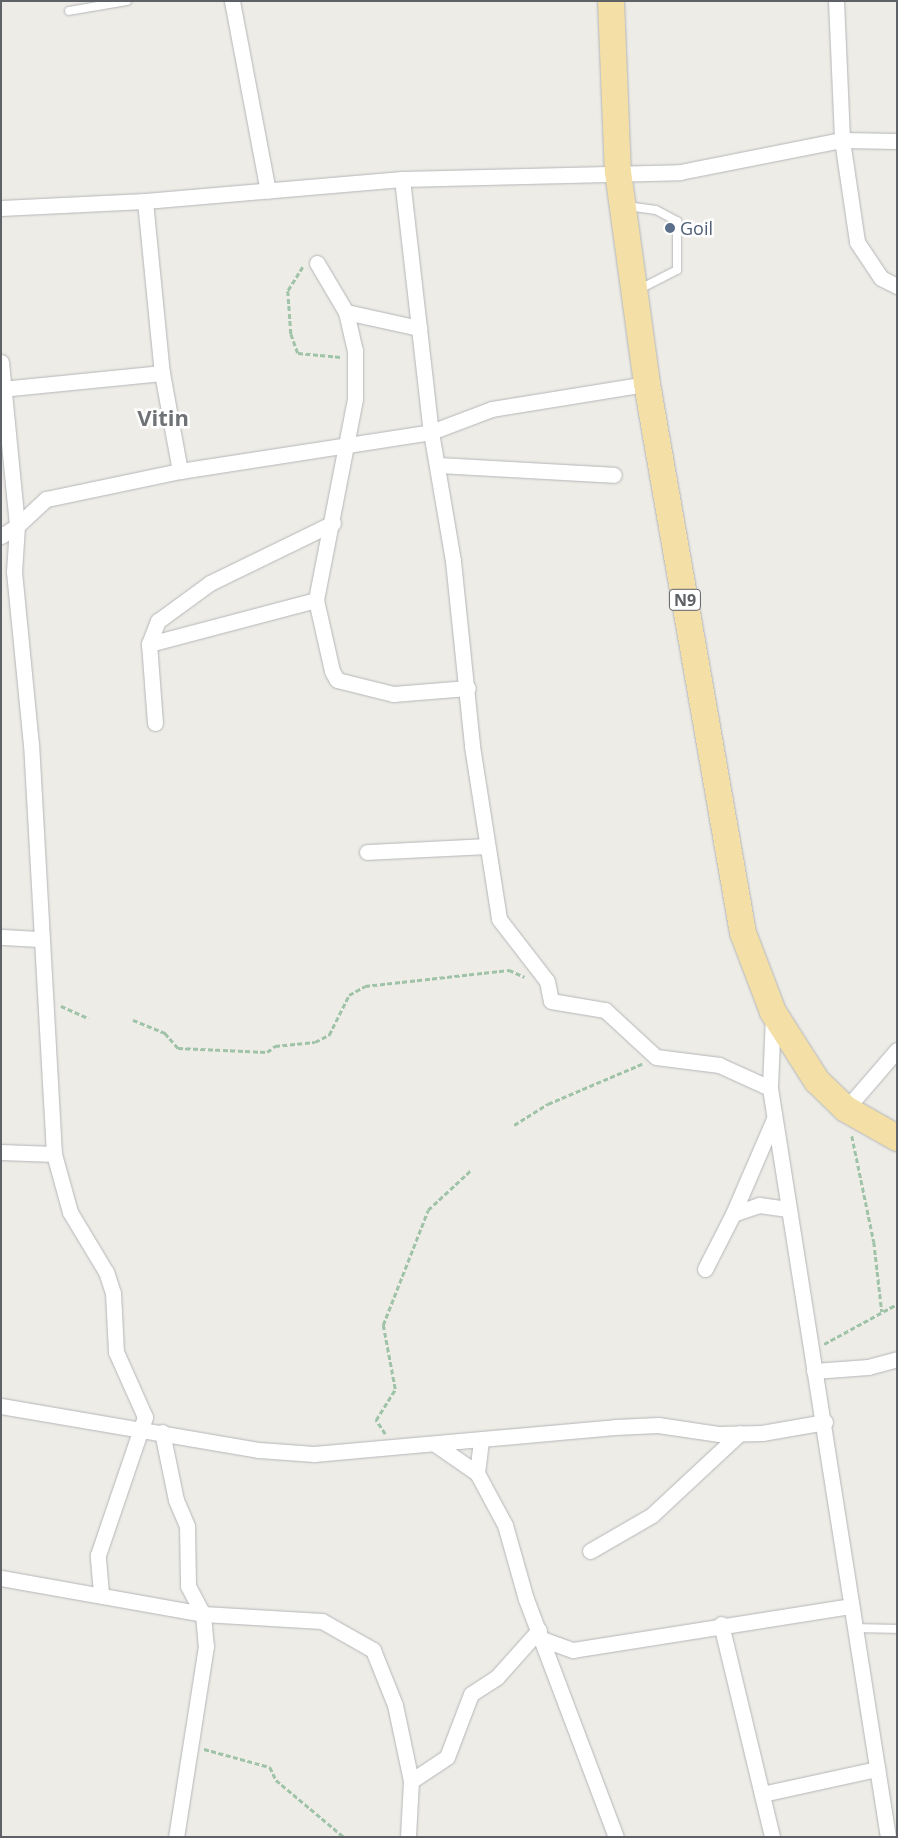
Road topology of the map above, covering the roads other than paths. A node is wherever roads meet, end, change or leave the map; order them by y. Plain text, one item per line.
1 (127, 1) edge
2 (232, 1) edge
3 (611, 1) edge
4 (836, 1) edge
5 (69, 11) dead end
6 (842, 140) junction
7 (897, 141) edge
8 (618, 172) junction
9 (402, 179) junction
10 (268, 190) junction
11 (145, 201) junction
12 (623, 206) junction
13 (1, 208) edge
14 (310, 265) road end
15 (897, 286) edge
16 (634, 292) junction
17 (346, 312) junction
18 (419, 328) junction
19 (1, 362) edge
20 (162, 373) junction
21 (647, 384) junction
22 (4, 389) edge
23 (431, 432) junction
24 (347, 445) junction
25 (437, 465) junction
26 (180, 471) junction
27 (614, 475) dead end
28 (333, 523) junction
29 (17, 526) junction
30 (1, 536) edge
31 (316, 600) junction
32 (149, 644) junction
33 (468, 688) junction
34 (155, 723) dead end
35 (485, 846) junction
36 (367, 852) dead end
37 (1, 937) edge
38 (40, 939) junction
39 (773, 1012) junction
40 (897, 1050) edge
41 (770, 1088) junction
42 (846, 1109) junction
43 (774, 1119) junction
44 (897, 1138) edge
45 (1, 1152) edge
46 (54, 1154) junction
47 (788, 1209) junction
48 (733, 1214) junction
49 (705, 1268) dead end
50 (897, 1359) edge
51 (814, 1371) junction
52 (1, 1406) edge
53 (825, 1422) junction
54 (144, 1429) junction
55 (162, 1432) junction
56 (740, 1433) junction
57 (481, 1440) junction
58 (435, 1444) junction
59 (477, 1473) junction
60 (590, 1551) dead end
61 (1, 1578) edge
62 (101, 1593) junction
63 (851, 1606) junction
64 (203, 1614) junction
65 (721, 1624) junction
66 (857, 1628) junction
67 (897, 1629) edge
68 (541, 1635) junction
69 (573, 1650) junction
70 (554, 1669) junction
71 (877, 1769) junction
72 (411, 1781) junction
73 (762, 1794) junction
74 (176, 1837) edge
75 (408, 1837) edge
76 (616, 1837) edge
77 (772, 1837) edge
78 (888, 1837) edge

1 - 5 lane
2 - 10 street
3 - 8 highway, N9
4 - 6 street
6 - 7 street
6 - 8 street
6 - 15 street
8 - 9 street
8 - 12 highway, N9
9 - 10 street
9 - 18 street
10 - 11 street
11 - 13 street
11 - 20 street
12 - 16 highway, N9
12 - 16 lane
14 - 17 street
16 - 21 highway, N9
17 - 18 street
17 - 24 street
18 - 23 street
19 - 22 street
20 - 22 street
20 - 26 street
21 - 23 street
21 - 39 highway, N9
22 - 29 street
23 - 24 street
23 - 25 street
24 - 26 street
24 - 28 street
25 - 27 street
25 - 33 street
26 - 29 street
28 - 31 street
28 - 32 street
29 - 30 street
29 - 38 street
31 - 32 street
31 - 33 street
32 - 34 street
33 - 35 street
35 - 36 street
35 - 41 street
37 - 38 street
38 - 46 street
39 - 41 street
39 - 42 highway, N9
40 - 42 street
41 - 43 street
42 - 44 highway, N9
43 - 47 street
43 - 48 street
45 - 46 street
46 - 54 street
47 - 48 street
47 - 51 street
48 - 49 street
50 - 51 street
51 - 53 street
52 - 54 street
53 - 56 street
53 - 63 street
54 - 55 street
54 - 62 street
55 - 58 street
55 - 64 street
56 - 57 street
56 - 60 street
57 - 58 street
57 - 59 street
58 - 59 street
59 - 68 street
61 - 62 street
62 - 64 street
63 - 65 street
63 - 66 street
64 - 72 street
64 - 74 street
65 - 69 street
65 - 73 street
66 - 67 lane
66 - 71 street
68 - 69 street
68 - 70 street
68 - 72 street
69 - 70 street
70 - 76 street
71 - 73 street
71 - 78 street
72 - 75 street
73 - 77 street

